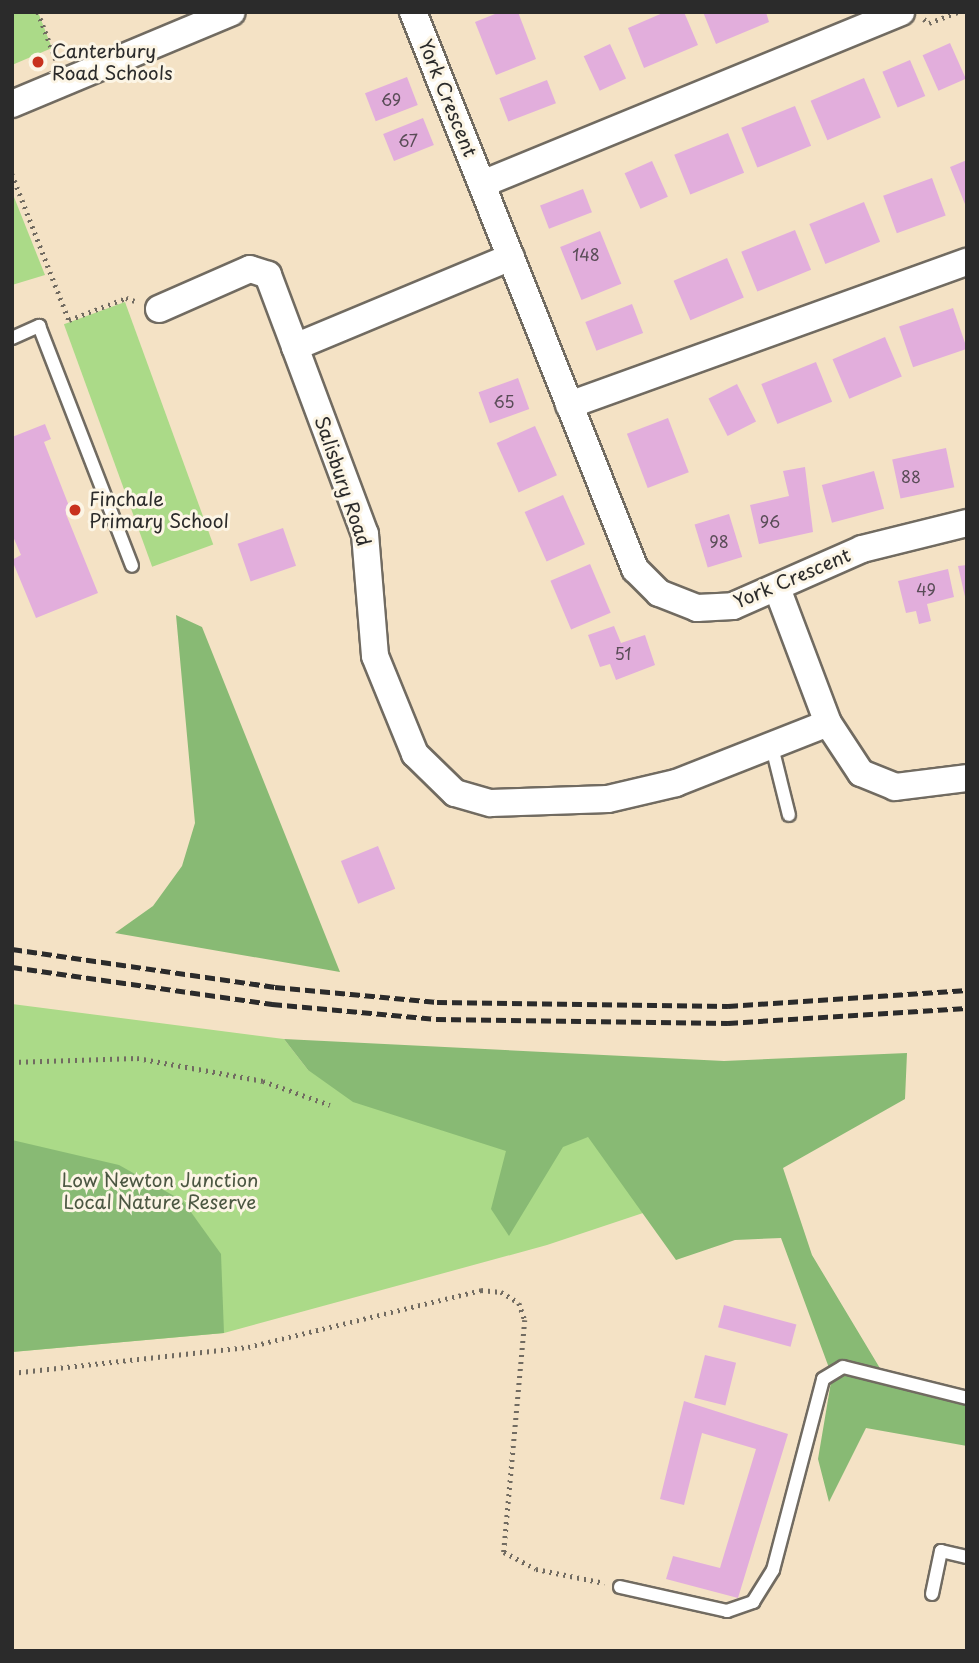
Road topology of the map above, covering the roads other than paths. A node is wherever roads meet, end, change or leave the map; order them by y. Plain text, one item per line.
1 (232, 12) edge
2 (413, 12) edge
3 (901, 12) edge
4 (12, 104) edge
5 (482, 184) junction
6 (510, 257) junction
7 (967, 262) edge
8 (159, 309) road end
9 (12, 338) edge
10 (295, 347) junction
11 (569, 405) junction
12 (967, 523) edge
13 (132, 566) dead end
14 (777, 588) junction
15 (828, 723) junction
16 (772, 747) junction
17 (967, 778) edge
18 (789, 815) dead end
19 (967, 1398) edge
20 (967, 1557) edge
21 (620, 1587) road end
22 (932, 1594) dead end

1 - 4 street
2 - 5 street, York Crescent
3 - 5 street
5 - 6 street, York Crescent
6 - 10 street
6 - 11 street, York Crescent
7 - 11 street
8 - 10 street, Salisbury Road
9 - 13 lane
10 - 16 street, Salisbury Road
11 - 14 street, York Crescent
12 - 14 street, York Crescent
14 - 15 street
15 - 16 street, Salisbury Road
15 - 17 street
16 - 18 lane
19 - 21 lane
20 - 22 lane

